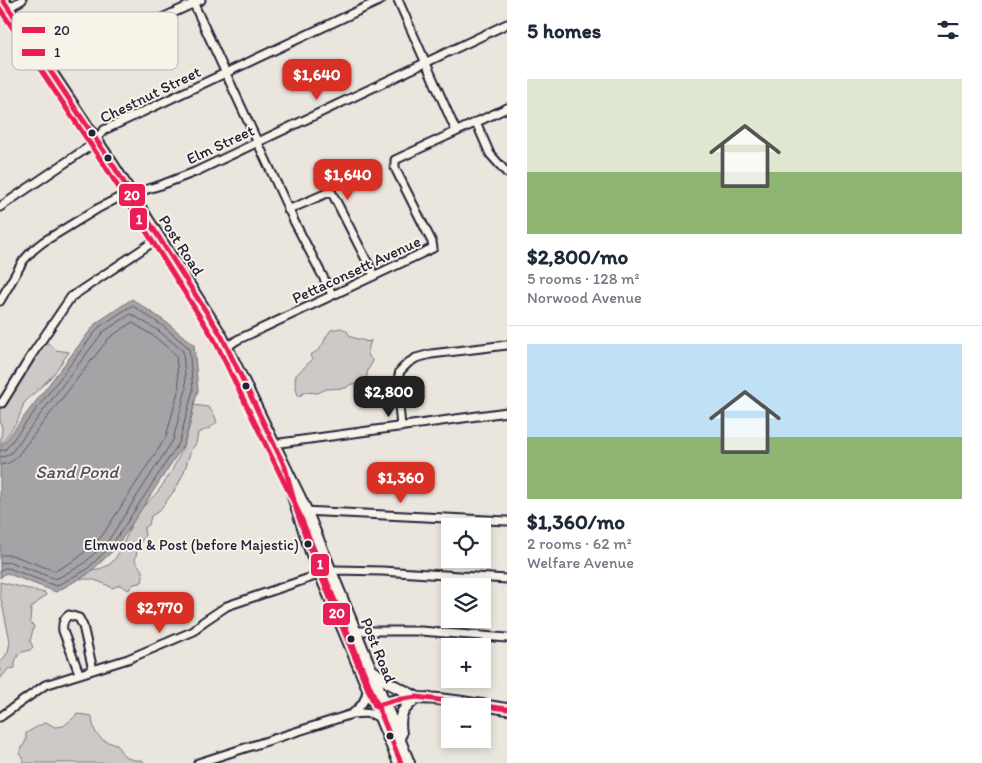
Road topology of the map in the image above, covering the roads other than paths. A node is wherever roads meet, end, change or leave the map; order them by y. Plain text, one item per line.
1 (22, 0) edge
2 (381, 0) edge
3 (398, 0) edge
4 (196, 1) edge
5 (5, 4) edge
6 (173, 12) edge
7 (12, 14) edge
8 (507, 24) edge
9 (424, 62) junction
10 (49, 70) edge
11 (227, 73) junction
12 (507, 108) edge
13 (476, 122) junction
14 (456, 131) junction
15 (96, 139) junction
16 (258, 141) junction
17 (507, 173) edge
18 (132, 194) junction
19 (0, 207) edge
20 (288, 210) junction
21 (159, 238) junction
22 (374, 276) junction
23 (332, 294) junction
24 (0, 301) edge
25 (507, 345) edge
26 (227, 347) junction
27 (0, 403) edge
28 (507, 412) edge
29 (401, 427) junction
30 (273, 444) junction
31 (302, 511) junction
32 (507, 521) edge
33 (326, 573) junction
34 (507, 578) edge
35 (355, 631) junction
36 (507, 638) edge
37 (370, 668) junction
38 (93, 670) junction
39 (79, 673) junction
40 (367, 686) junction
41 (417, 697) junction
42 (380, 704) junction
43 (507, 710) edge
44 (352, 714) junction
45 (0, 717) edge
46 (380, 718) junction
47 (402, 745) junction
48 (198, 763) edge
49 (399, 763) edge
50 (409, 763) edge

1 - 5 street
2 - 11 street, Chestnut Street
3 - 9 street
4 - 6 street
4 - 11 street
5 - 7 main road, Post Road
8 - 9 street, Elm Street
9 - 14 street
9 - 16 street, Elm Street
10 - 15 main road, Post Road
11 - 15 street, Chestnut Street
11 - 16 street
12 - 13 street, Pettaconsett Avenue
13 - 14 street, Pettaconsett Avenue
13 - 17 street
14 - 22 street, Pettaconsett Avenue
15 - 18 main road, Post Road
15 - 19 street, Chestnut Street
16 - 18 street, Elm Street
16 - 20 street
18 - 21 main road, Post Road
18 - 24 street, Elm Street
20 - 22 street
20 - 23 street
21 - 26 main road, Post Road
21 - 27 street
22 - 23 street, Pettaconsett Avenue
23 - 26 street, Pettaconsett Avenue
25 - 29 street
26 - 30 main road, Post Road
28 - 29 street
29 - 30 street
30 - 31 main road, Post Road
31 - 32 street
31 - 33 main road, Post Road
33 - 34 street
33 - 35 main road, Post Road
33 - 38 street
33 - 40 main road, Post Road
35 - 36 street
35 - 37 main road, Post Road
37 - 41 main road
37 - 42 main road, Post Road
38 - 39 street
38 - 39 street
39 - 45 street
40 - 42 main road, Post Road
40 - 44 street
41 - 42 main road
41 - 43 main road
41 - 47 main road
42 - 46 main road, Post Road
42 - 47 main road, Post Road
44 - 46 street
44 - 48 street
46 - 49 main road, Post Road
47 - 50 main road, Post Road

